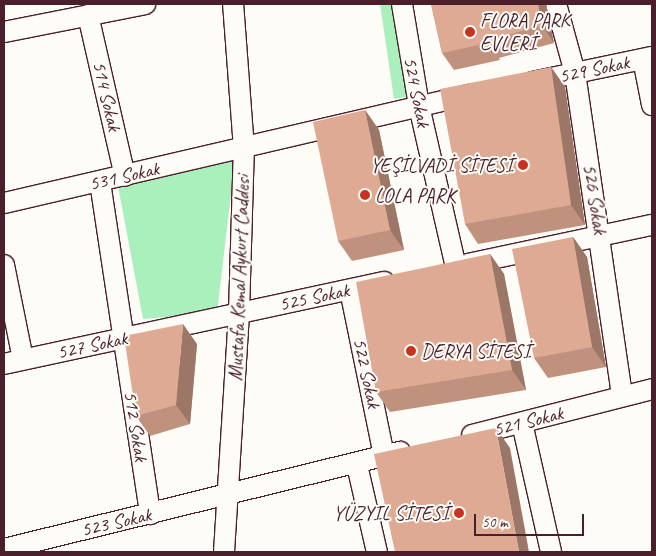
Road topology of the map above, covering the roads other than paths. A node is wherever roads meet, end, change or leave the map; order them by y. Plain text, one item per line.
1 (145, 4) edge
2 (233, 4) edge
3 (402, 4) edge
4 (556, 4) edge
5 (88, 15) junction
6 (4, 32) edge
7 (648, 58) edge
8 (575, 73) junction
9 (652, 105) edge
10 (419, 106) junction
11 (244, 149) junction
12 (125, 176) junction
13 (100, 182) junction
14 (4, 202) edge
15 (652, 225) edge
16 (601, 236) junction
17 (4, 265) edge
18 (408, 277) edge
19 (350, 290) junction
20 (239, 313) junction
21 (123, 338) junction
22 (23, 360) junction
23 (4, 364) edge
24 (652, 389) edge
25 (622, 396) junction
26 (522, 423) junction
27 (448, 441) edge
28 (421, 447) edge
29 (384, 456) junction
30 (357, 465) junction
31 (228, 496) junction
32 (150, 514) junction
33 (4, 549) edge
34 (224, 552) edge
35 (377, 552) edge
36 (551, 552) edge

1 - 5 street
2 - 11 street, Mustafa Kemal Aykurt Caddesi
3 - 10 street, 524 Sokak
4 - 8 street, 526 Sokak
5 - 6 street
5 - 12 street, 514 Sokak
7 - 8 street, 529 Sokak
7 - 9 street
8 - 10 street, 529 Sokak
8 - 16 street, 526 Sokak
10 - 11 street, 529 Sokak
10 - 16 street, 524 Sokak
11 - 12 street, 531 Sokak
11 - 20 street, Mustafa Kemal Aykurt Caddesi
12 - 13 street, 531 Sokak
13 - 14 street, 531 Sokak
13 - 21 street, 512 Sokak
15 - 16 street
16 - 25 street, 526 Sokak
17 - 22 street
18 - 19 street, 525 Sokak
19 - 20 street, 525 Sokak
19 - 29 street, 522 Sokak
20 - 21 street, 527 Sokak
20 - 31 street, Mustafa Kemal Aykurt Caddesi
21 - 22 street, 527 Sokak
21 - 32 street, 512 Sokak
22 - 23 street, 527 Sokak
24 - 25 street, 521 Sokak
25 - 26 street, 521 Sokak
26 - 27 street, 521 Sokak
26 - 36 street
28 - 29 street
29 - 30 street
30 - 31 street
30 - 35 street
31 - 32 street, 523 Sokak
31 - 34 street, Mustafa Kemal Aykurt Caddesi
32 - 33 street, 523 Sokak

